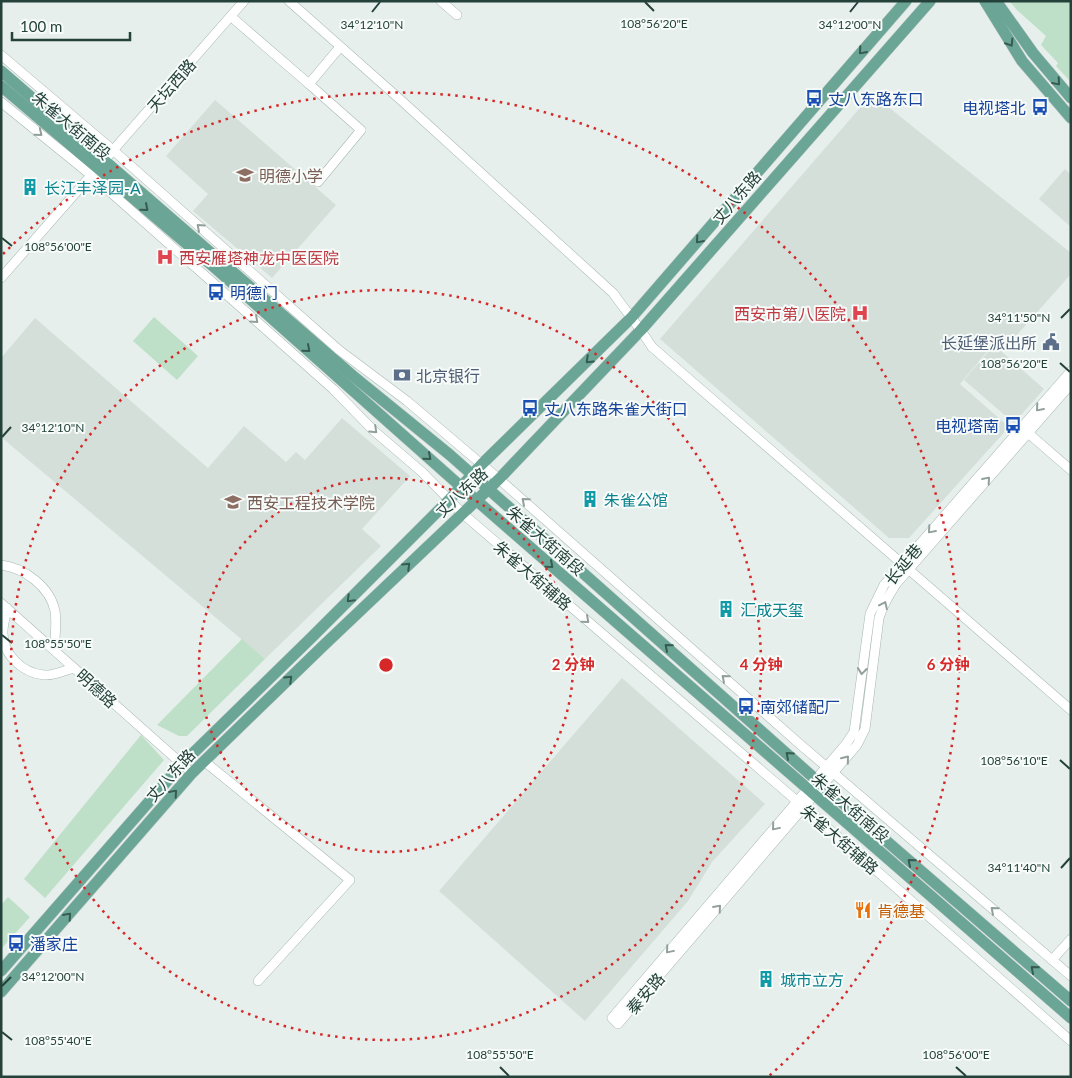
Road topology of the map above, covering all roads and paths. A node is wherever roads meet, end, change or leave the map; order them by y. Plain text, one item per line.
1 (244, 1) edge
2 (289, 1) edge
3 (441, 1) edge
4 (904, 1) edge
5 (930, 1) edge
6 (985, 1) edge
7 (996, 1) edge
8 (457, 15) dead end
9 (234, 20) dead end
10 (340, 47) junction
11 (1, 55) edge
12 (1, 71) edge
13 (309, 84) junction
14 (1, 86) edge
15 (1071, 98) edge
16 (1, 102) edge
17 (1071, 118) edge
18 (114, 151) junction
19 (98, 168) junction
20 (318, 182) dead end
21 (1, 278) edge
22 (631, 318) junction
23 (641, 330) junction
24 (1071, 372) edge
25 (1071, 384) edge
26 (1028, 433) junction
27 (482, 464) junction
28 (1071, 470) edge
29 (472, 475) junction
30 (499, 479) junction
31 (462, 486) junction
32 (488, 489) junction
33 (449, 500) junction
34 (476, 500) junction
35 (462, 513) junction
36 (1, 565) edge
37 (905, 567) junction
38 (4, 606) edge
39 (54, 650) junction
40 (74, 668) junction
41 (1071, 710) edge
42 (204, 761) junction
43 (182, 764) junction
44 (826, 767) junction
45 (192, 773) junction
46 (834, 774) junction
47 (820, 782) junction
48 (811, 793) junction
49 (797, 801) junction
50 (805, 808) junction
51 (1071, 939) edge
52 (1052, 960) junction
53 (1, 971) edge
54 (1071, 976) edge
55 (258, 981) dead end
56 (1, 992) edge
57 (1071, 1001) edge
58 (1071, 1018) edge
59 (1071, 1041) edge

1 - 18 street, 天坛西路
2 - 10 street
3 - 8 street
4 -> 22 main road, 丈八东路
5 - 23 main road, 丈八东路
6 -> 17 main road
7 -> 15 main road
9 - 13 street
10 - 13 street
10 - 22 street
11 - 18 street
12 - 19 main road, 朱雀大街南段
13 - 20 street
14 - 19 main road, 朱雀大街南段
16 -> 19 street, 朱雀大街辅路
18 - 19 street, 天坛西路
27 -> 18 street
19 - 21 street, 天坛西路
19 - 29 main road, 朱雀大街南段
19 -> 31 main road, 朱雀大街南段
19 -> 33 street, 朱雀大街辅路
22 - 23 street
22 -> 27 main road, 丈八东路
23 - 30 main road, 丈八东路
23 - 37 street
24 -> 37 street, 长延巷
25 - 26 street, 长延巷
26 - 28 street
37 -> 26 street, 长延巷
27 - 29 main road, 丈八东路
27 - 30 street
29 - 31 main road, 丈八东路
29 - 32 main road, 朱雀大街南段
30 - 32 main road, 丈八东路
44 -> 30 street
31 - 33 main road, 丈八东路
31 - 34 main road, 朱雀大街南段
32 - 34 main road, 丈八东路
47 -> 32 main road, 朱雀大街南段
33 - 35 street, 朱雀大街辅路
33 -> 43 main road, 丈八东路
34 - 35 main road, 丈八东路
34 -> 48 main road, 朱雀大街南段
42 -> 35 main road, 丈八东路
35 -> 49 street, 朱雀大街辅路
36 - 39 street
37 - 41 street
37 -> 44 street, 长延巷
46 -> 37 street, 长延巷
38 - 39 street, 明德路
38 - 40 street
39 - 40 street, 明德路
40 - 43 street, 明德路
42 - 45 main road, 丈八东路
42 - 55 street
43 - 45 street, 明德路
43 - 53 main road, 丈八东路
44 - 46 street
44 - 47 street, 长延巷
56 -> 45 main road, 丈八东路
46 - 47 street, 长延巷
52 -> 46 street
47 - 48 street, 长延巷
57 -> 47 main road, 朱雀大街南段
48 - 49 street, 秦安路
48 - 50 street, 秦安路
48 - 58 main road, 朱雀大街南段
49 - 50 street, 朱雀大街辅路
49 -> 50 street, 秦安路
50 - 59 street, 朱雀大街辅路
51 - 52 street
52 - 54 street

